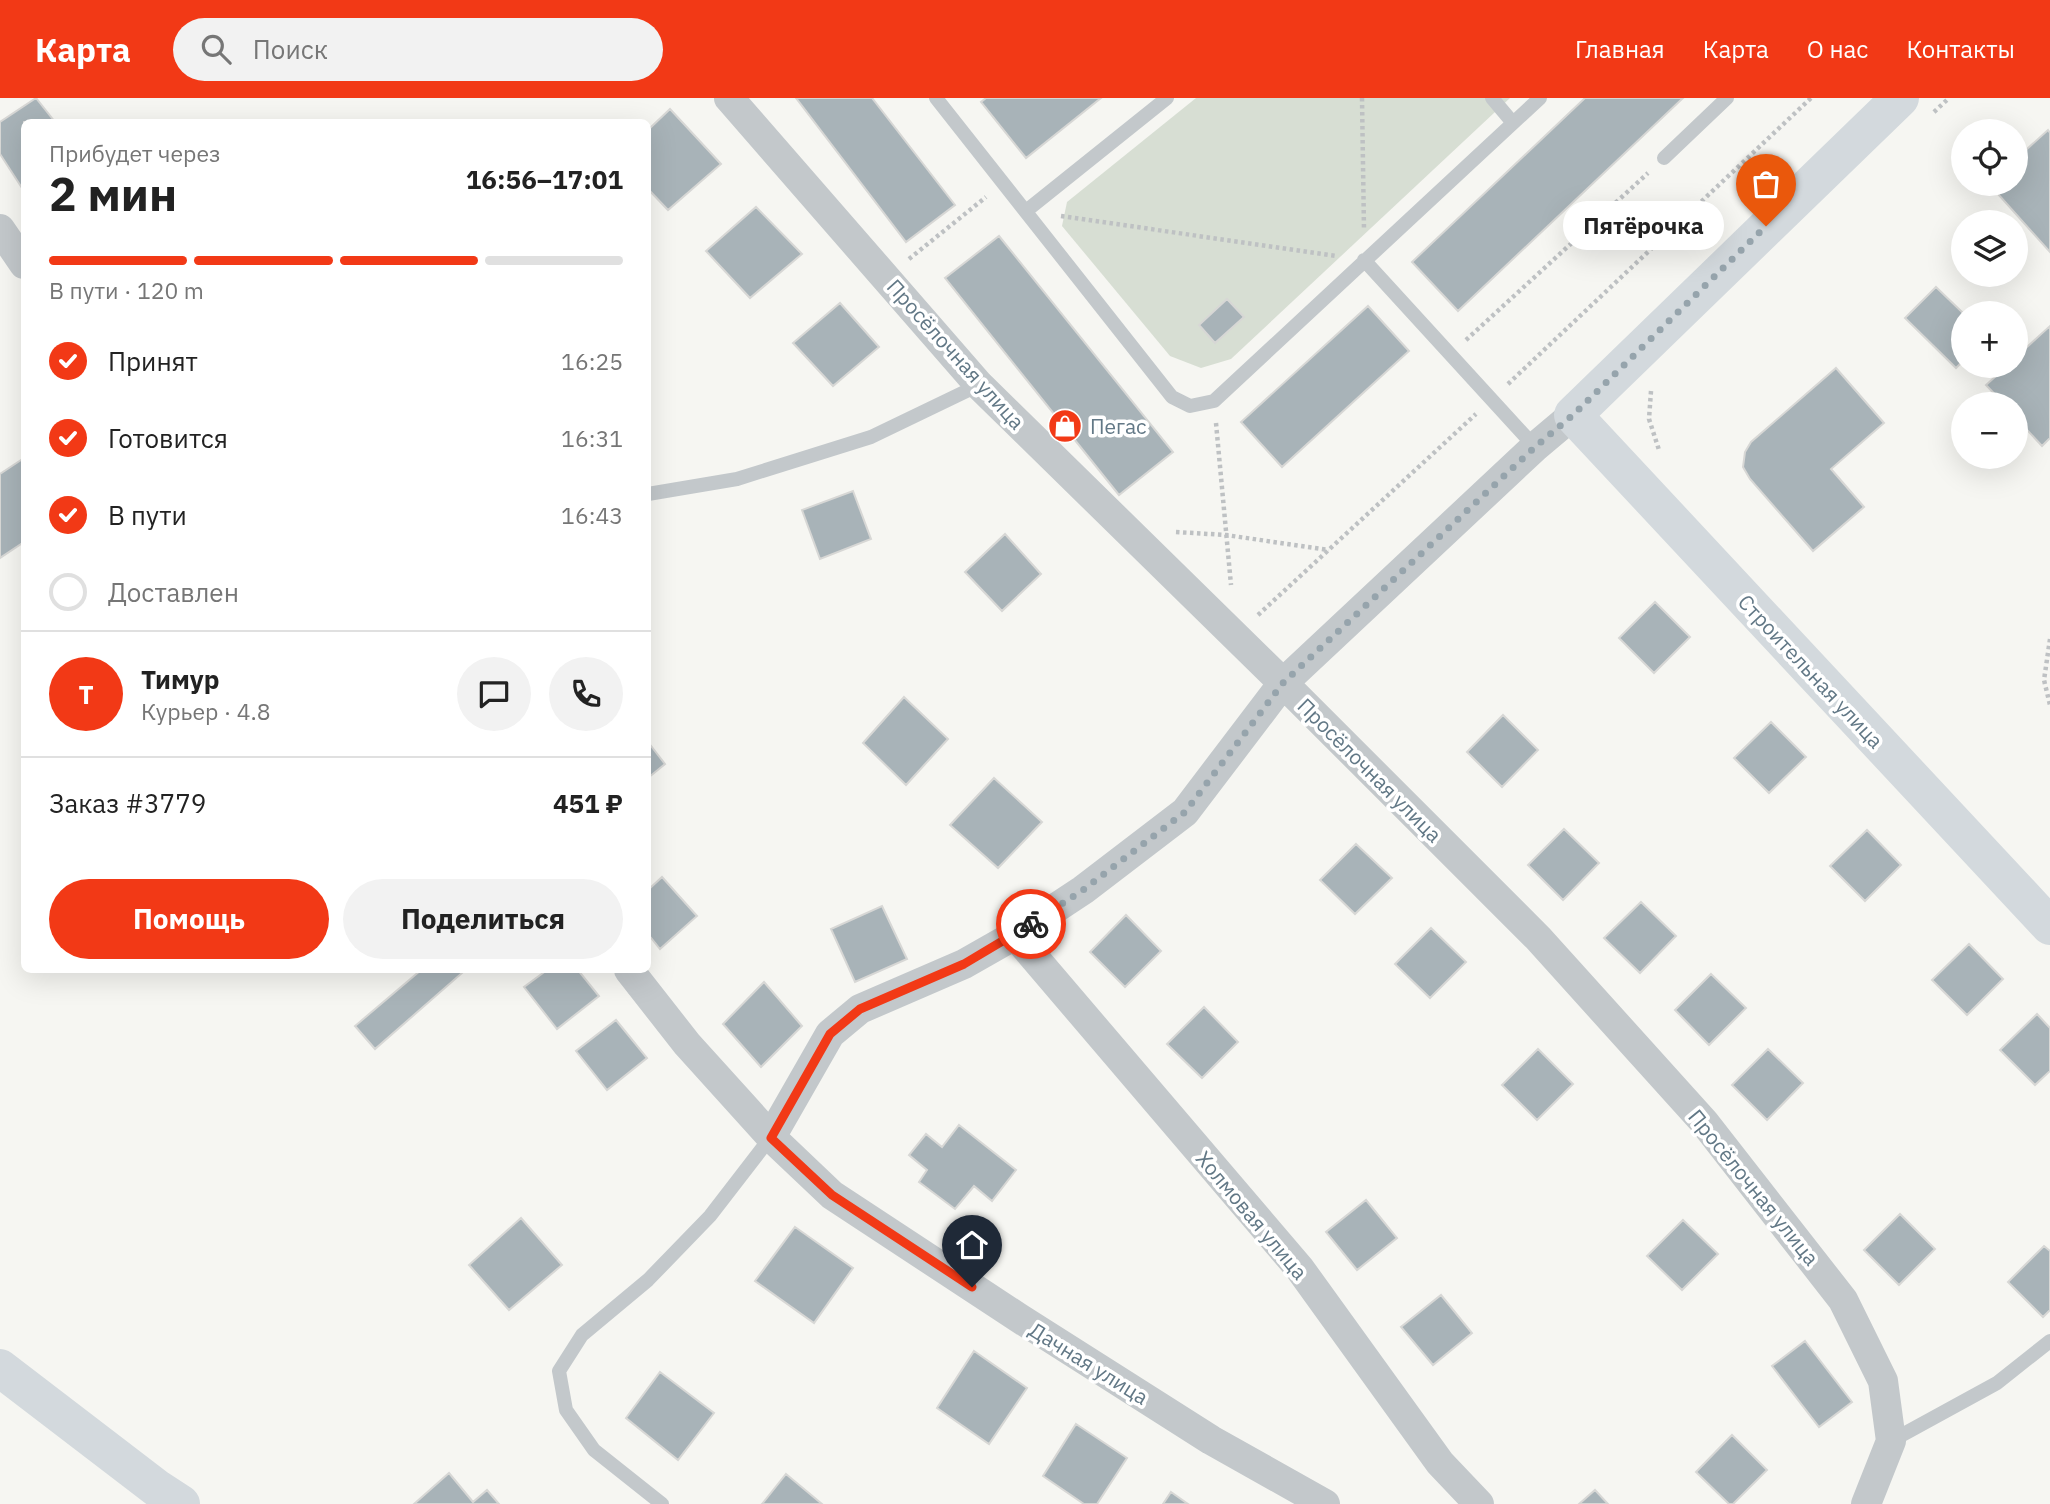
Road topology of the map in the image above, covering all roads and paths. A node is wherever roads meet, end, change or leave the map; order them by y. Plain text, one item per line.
1 (729, 98) edge
2 (1167, 98) edge
3 (1362, 98) edge
4 (1492, 98) edge
5 (1541, 98) edge
6 (1727, 98) edge
7 (1811, 98) edge
8 (1949, 98) edge
9 (942, 100) edge
10 (1914, 107) edge
11 (1513, 123) junction
12 (1664, 158) joint
13 (1003, 183) junction
14 (1026, 211) junction
15 (0, 229) edge
16 (21, 260) edge
17 (1364, 260) junction
18 (886, 277) junction
19 (1450, 355) junction
20 (979, 385) junction
21 (1651, 388) dead end
22 (1491, 400) junction
23 (1214, 401) junction
24 (1573, 415) junction
25 (1535, 447) junction
26 (1661, 456) dead end
27 (651, 493) edge
28 (1126, 529) junction
29 (1226, 535) junction
30 (1329, 550) junction
31 (1235, 636) junction
32 (2050, 639) edge
33 (1283, 683) junction
34 (2050, 705) edge
35 (2050, 926) edge
36 (1014, 935) junction
37 (631, 973) edge
38 (771, 1138) junction
39 (2050, 1341) edge
40 (0, 1368) edge
41 (1891, 1441) junction
42 (181, 1504) edge
43 (662, 1504) edge
44 (1325, 1504) edge
45 (1479, 1504) edge
46 (1866, 1504) edge

1 - 18 street, Просёлочная улица
2 - 14 lane
3 - 17 path
4 - 11 lane
5 - 11 lane
6 - 12 lane
7 - 22 path
8 - 10 path
9 - 13 lane
10 - 24 street
11 - 17 lane
12 - 19 path
13 - 14 lane
13 - 18 path
14 - 17 path
14 - 23 lane
15 - 16 street
17 - 19 lane
17 - 23 lane
18 - 20 street, Просёлочная улица
19 - 22 lane
20 - 27 lane
20 - 28 street, Просёлочная улица
21 - 26 path
22 - 25 lane
22 - 30 path
23 - 29 path
24 - 25 street
24 - 35 street, Строительная улица
25 - 33 street
28 - 29 path
28 - 31 street, Просёлочная улица
29 - 30 path
29 - 31 path
30 - 31 path
31 - 33 street, Просёлочная улица
32 - 34 path
33 - 36 street
33 - 41 street, Просёлочная улица
36 - 38 street
36 - 45 street, Холмовая улица
37 - 38 street, Дачная улица
38 - 43 lane
38 - 44 street, Дачная улица
39 - 41 lane
40 - 42 street
41 - 46 street, Просёлочная улица

